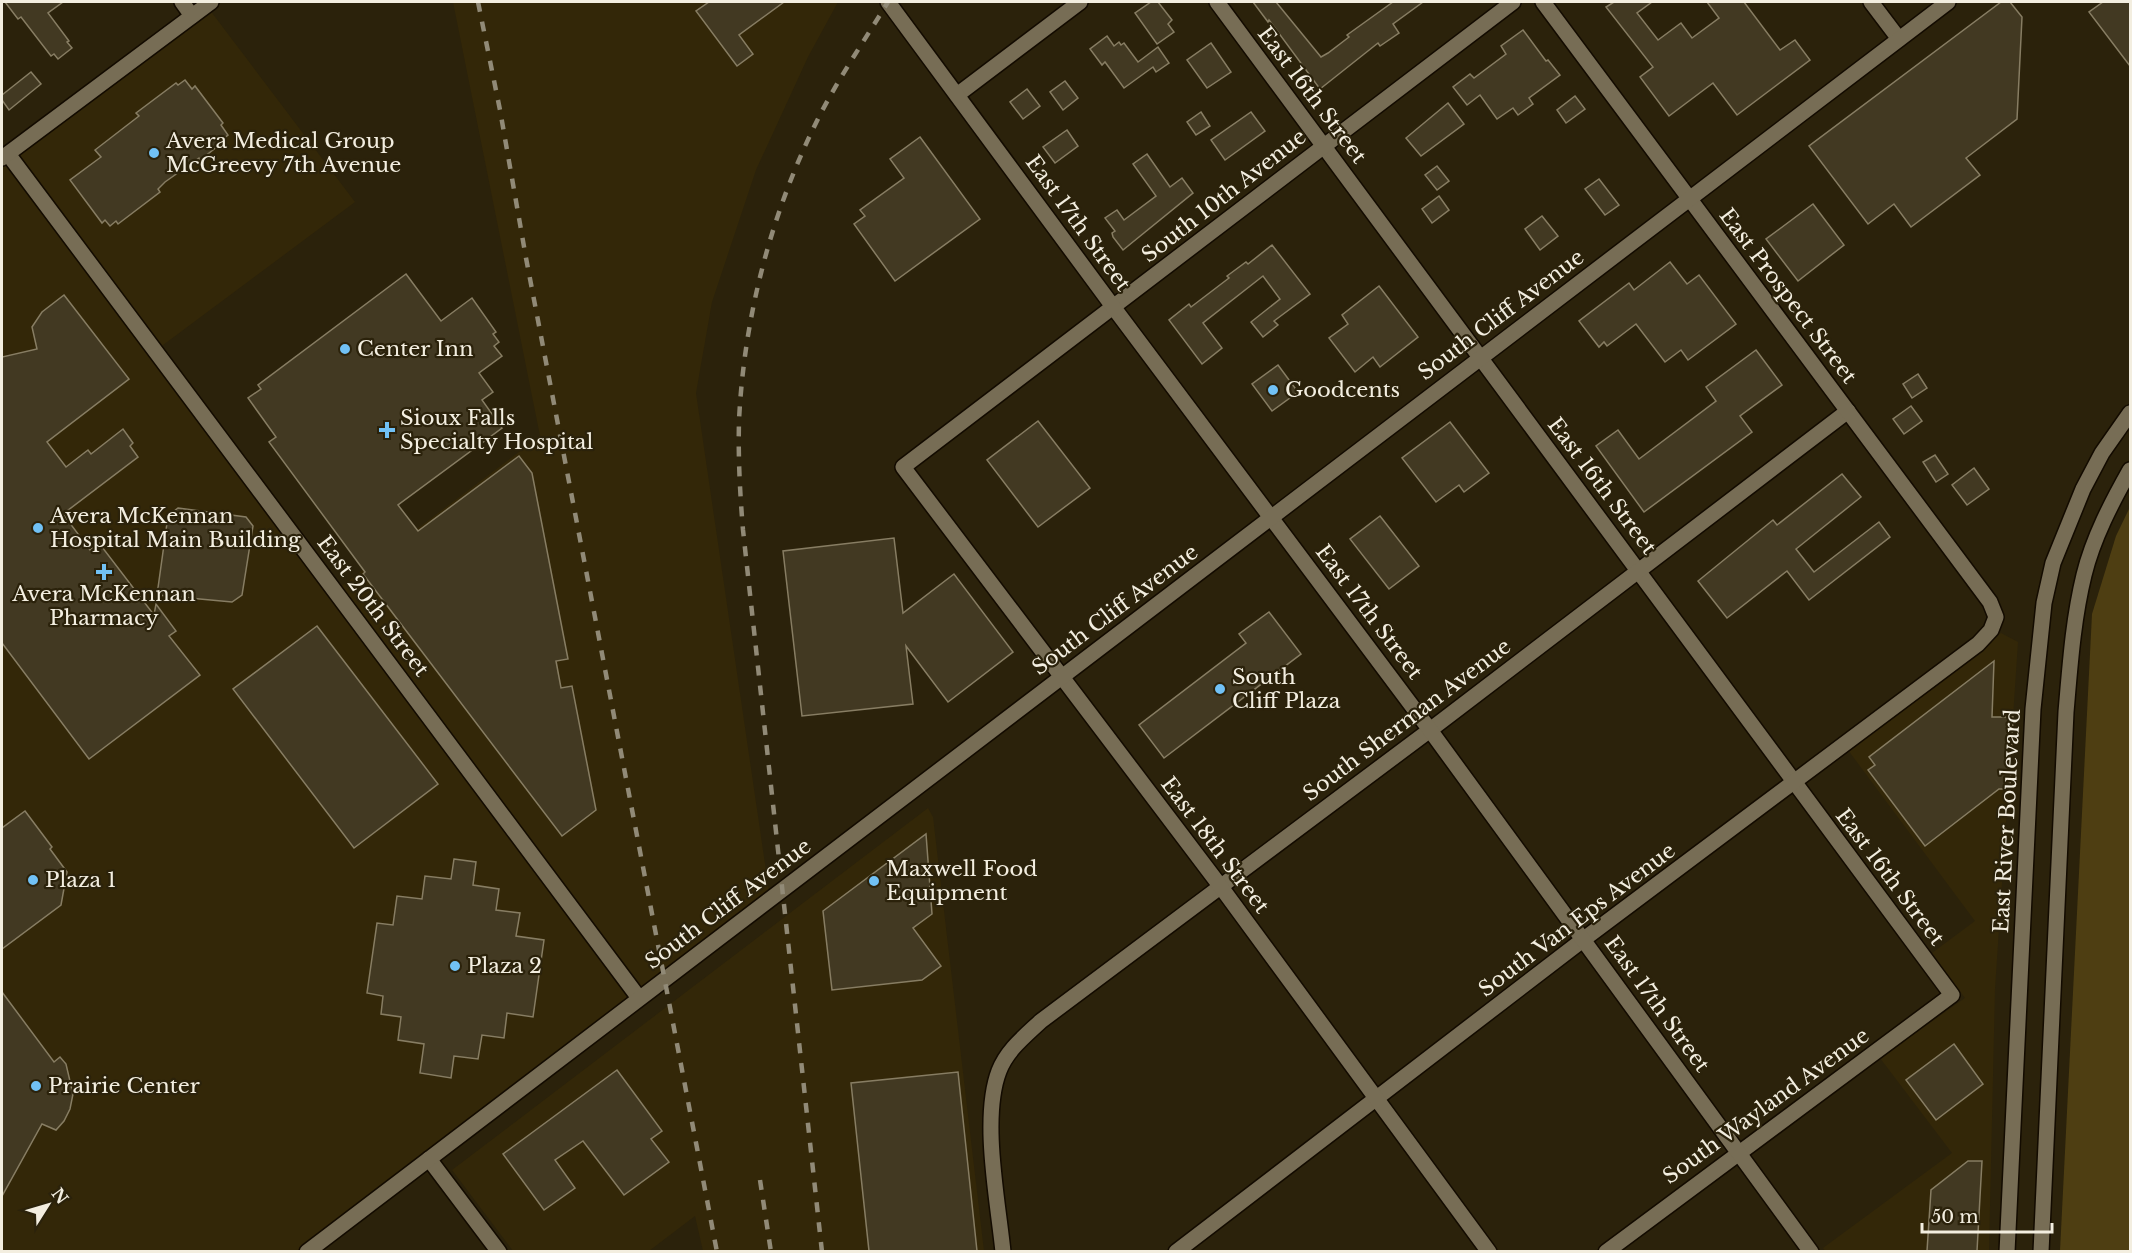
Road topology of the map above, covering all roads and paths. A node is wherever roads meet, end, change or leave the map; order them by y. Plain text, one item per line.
1 (182, 2) edge
2 (211, 2) edge
3 (888, 2) edge
4 (1080, 2) edge
5 (1217, 2) edge
6 (1513, 2) edge
7 (1543, 2) edge
8 (1871, 2) edge
9 (1948, 2) edge
10 (192, 15) junction
11 (1899, 39) junction
12 (957, 95) junction
13 (1324, 146) junction
14 (5, 156) edge
15 (1688, 198) junction
16 (1114, 308) junction
17 (1480, 357) junction
18 (1848, 411) junction
19 (2130, 413) edge
20 (903, 467) joint
21 (2130, 470) edge
22 (1272, 517) junction
23 (1639, 571) junction
24 (1996, 617) joint
25 (1062, 676) junction
26 (1430, 730) junction
27 (1794, 784) junction
28 (1221, 887) junction
29 (1584, 939) junction
30 (1952, 995) joint
31 (639, 998) junction
32 (1376, 1099) junction
33 (1739, 1152) junction
34 (429, 1159) junction
35 (307, 1251) edge
36 (499, 1251) edge
37 (1003, 1251) edge
38 (1176, 1251) edge
39 (1489, 1251) edge
40 (1606, 1251) edge
41 (1811, 1251) edge
42 (2007, 1251) edge
43 (2041, 1251) edge

1 - 10 street
2 - 10 street
3 - 12 street, East 17th Street
4 - 12 street
5 - 13 street, East 16th Street
6 - 13 street, South 10th Avenue
7 - 15 street, East Prospect Street
8 - 11 street
9 - 11 street, South Cliff Avenue
10 - 14 street
11 - 15 street, South Cliff Avenue
12 - 16 street, East 17th Street
13 - 16 street, South 10th Avenue
13 - 17 street, East 16th Street
14 - 31 street, East 20th Street
15 - 17 street, South Cliff Avenue
15 - 18 street, East Prospect Street
16 - 20 street, South 10th Avenue
16 - 22 street, East 17th Street
17 - 22 street, South Cliff Avenue
17 - 23 street, East 16th Street
18 - 23 street, South Sherman Avenue
18 - 24 street, East Prospect Street
19 - 42 street, East River Boulevard
20 - 25 street, East 18th Street
21 - 43 street
22 - 25 street, South Cliff Avenue
22 - 26 street, East 17th Street
23 - 26 street, South Sherman Avenue
23 - 27 street, East 16th Street
24 - 27 street, South Van Eps Avenue
25 - 28 street, East 18th Street
25 - 31 street, South Cliff Avenue
26 - 28 street, South Sherman Avenue
26 - 29 street, East 17th Street
27 - 29 street, South Van Eps Avenue
27 - 30 street, East 16th Street
28 - 32 street, East 18th Street
28 - 37 street, South Sherman Avenue
29 - 32 street, South Van Eps Avenue
29 - 33 street, East 17th Street
30 - 33 street, South Wayland Avenue
31 - 34 street, South Cliff Avenue
32 - 38 street, South Van Eps Avenue
32 - 39 street, East 18th Street
33 - 40 street, South Wayland Avenue
33 - 41 street, East 17th Street
34 - 35 street, South Cliff Avenue
34 - 36 street

